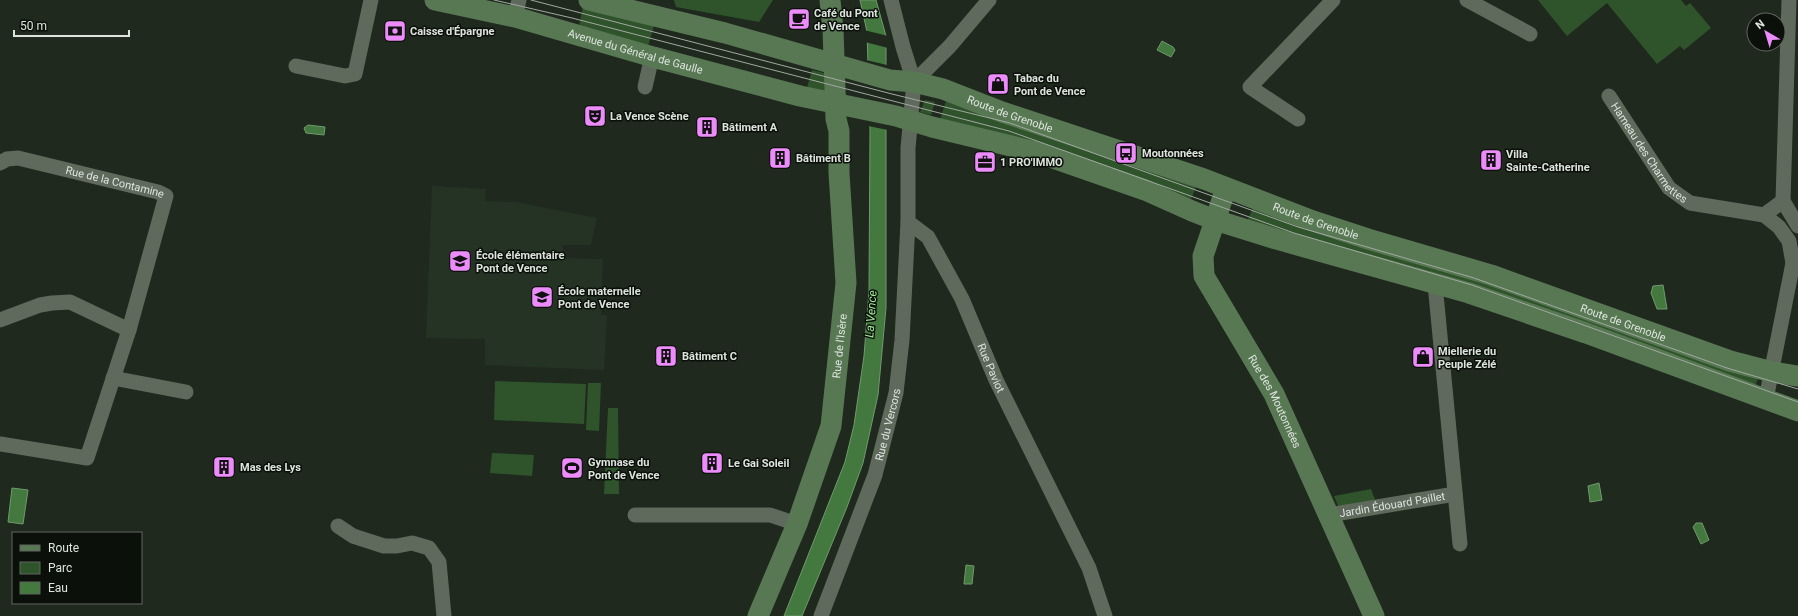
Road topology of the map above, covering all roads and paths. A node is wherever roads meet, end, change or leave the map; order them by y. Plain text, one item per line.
1 (371, 0) edge
2 (435, 0) edge
3 (588, 0) edge
4 (830, 0) edge
5 (891, 0) edge
6 (989, 0) edge
7 (1333, 0) edge
8 (1468, 0) edge
9 (1789, 0) edge
10 (517, 9) edge
11 (1530, 34) dead end
12 (1792, 49) edge
13 (650, 65) dead end
14 (843, 65) junction
15 (296, 66) dead end
16 (914, 82) junction
17 (645, 87) dead end
18 (1609, 96) dead end
19 (844, 106) junction
20 (903, 118) junction
21 (1298, 119) dead end
22 (0, 163) edge
23 (1226, 188) junction
24 (1783, 200) junction
25 (1764, 216) junction
26 (1215, 220) junction
27 (908, 222) junction
28 (1798, 226) edge
29 (1795, 262) edge
30 (1434, 284) junction
31 (0, 320) edge
32 (129, 330) junction
33 (1772, 372) junction
34 (1798, 376) edge
35 (113, 378) junction
36 (186, 392) dead end
37 (1766, 400) junction
38 (1798, 411) edge
39 (0, 444) edge
40 (1455, 494) junction
41 (635, 515) dead end
42 (1329, 515) junction
43 (797, 524) junction
44 (338, 526) dead end
45 (1460, 544) dead end
46 (444, 616) edge
47 (758, 616) edge
48 (821, 616) edge
49 (1105, 616) edge
50 (1374, 616) edge

1 - 15 street
2 - 10 main road, Avenue du Général de Gaulle
3 - 14 main road
4 - 14 main road, Rue de l'Isère
5 - 16 street
6 - 16 street
7 - 21 street
8 - 11 street
9 - 12 street
10 - 19 main road, Avenue du Général de Gaulle
12 - 24 street
13 - 17 street
14 - 16 main road, Route de Grenoble
14 - 19 main road, Rue de l'Isère
16 - 20 street
16 - 23 main road, Route de Grenoble
18 - 25 street, Hameau des Charmettes
19 - 20 main road, Route de Grenoble
19 - 43 main road, Rue de l'Isère
20 - 26 main road, Route de Grenoble
20 - 27 street
22 - 32 street, Rue de la Contamine
23 - 26 main road, Rue des Moutonnées
23 - 33 main road, Route de Grenoble
24 - 25 street
24 - 28 street
25 - 29 street, Hameau des Charmettes
26 - 30 main road, Route de Grenoble
26 - 42 main road, Rue des Moutonnées
27 - 48 street, Rue du Vercors
27 - 49 street, Rue Paviot
29 - 33 street, Hameau des Charmettes
30 - 37 main road, Route de Grenoble
30 - 40 street
31 - 32 street
32 - 35 street, Rue de la Contamine
33 - 34 main road, Route de Grenoble
33 - 37 street, Hameau des Charmettes
35 - 36 street
35 - 39 street, Rue de la Contamine
37 - 38 main road, Route de Grenoble
40 - 42 street, Jardin Édouard Paillet
40 - 45 street
41 - 43 street
42 - 50 main road, Rue des Moutonnées
43 - 47 main road, Rue de l'Isère
44 - 46 street

